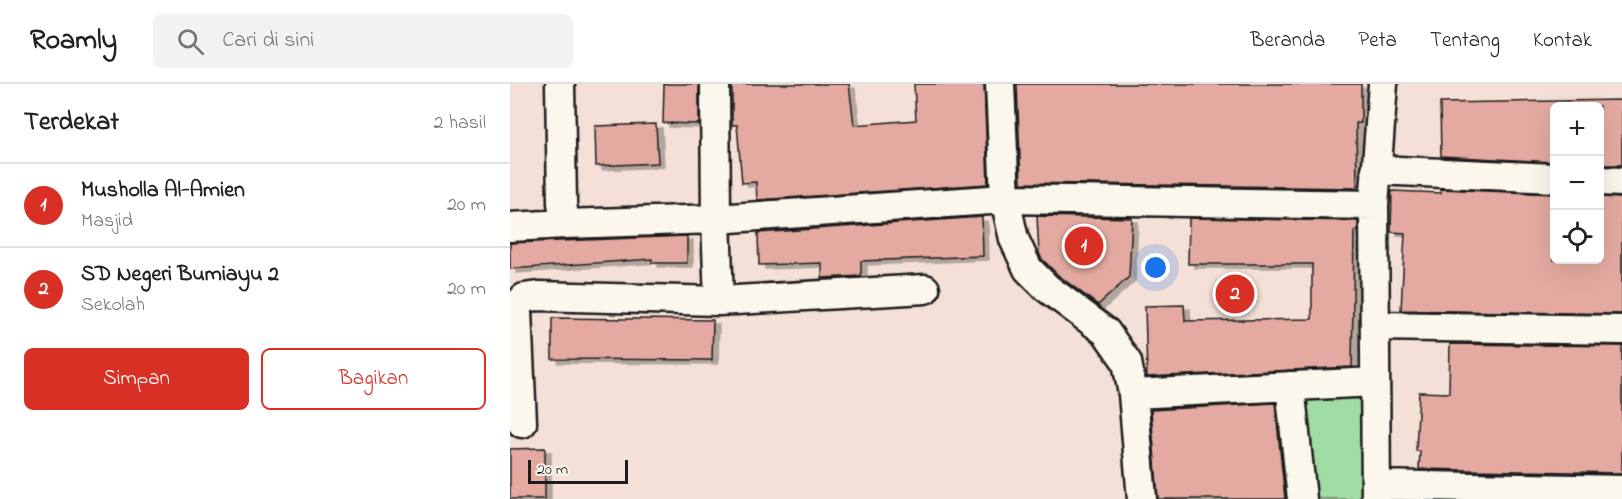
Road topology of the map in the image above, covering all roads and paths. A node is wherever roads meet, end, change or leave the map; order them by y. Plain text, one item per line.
1 (560, 84) edge
2 (715, 84) edge
3 (1000, 84) edge
4 (1383, 84) edge
5 (1376, 170) junction
6 (1550, 178) edge
7 (1604, 181) edge
8 (1622, 182) edge
9 (1005, 199) junction
10 (1374, 205) junction
11 (716, 219) junction
12 (565, 224) junction
13 (510, 227) edge
14 (925, 289) dead end
15 (719, 301) junction
16 (1376, 327) junction
17 (1622, 330) edge
18 (1375, 382) junction
19 (1290, 386) junction
20 (1133, 394) junction
21 (522, 423) dead end
22 (1622, 490) edge
23 (1376, 492) edge
24 (1142, 499) edge
25 (1302, 499) edge

1 - 12 street
2 - 11 street
3 - 9 street
4 - 5 street
5 - 6 street
5 - 10 street
7 - 8 street
9 - 10 street
9 - 11 street
9 - 20 street
10 - 16 street
11 - 12 street
11 - 15 street
12 - 13 street
14 - 15 street
15 - 21 street
16 - 17 street
16 - 18 street
18 - 19 street
18 - 23 street
19 - 20 street
19 - 25 street
20 - 24 street
22 - 23 street

